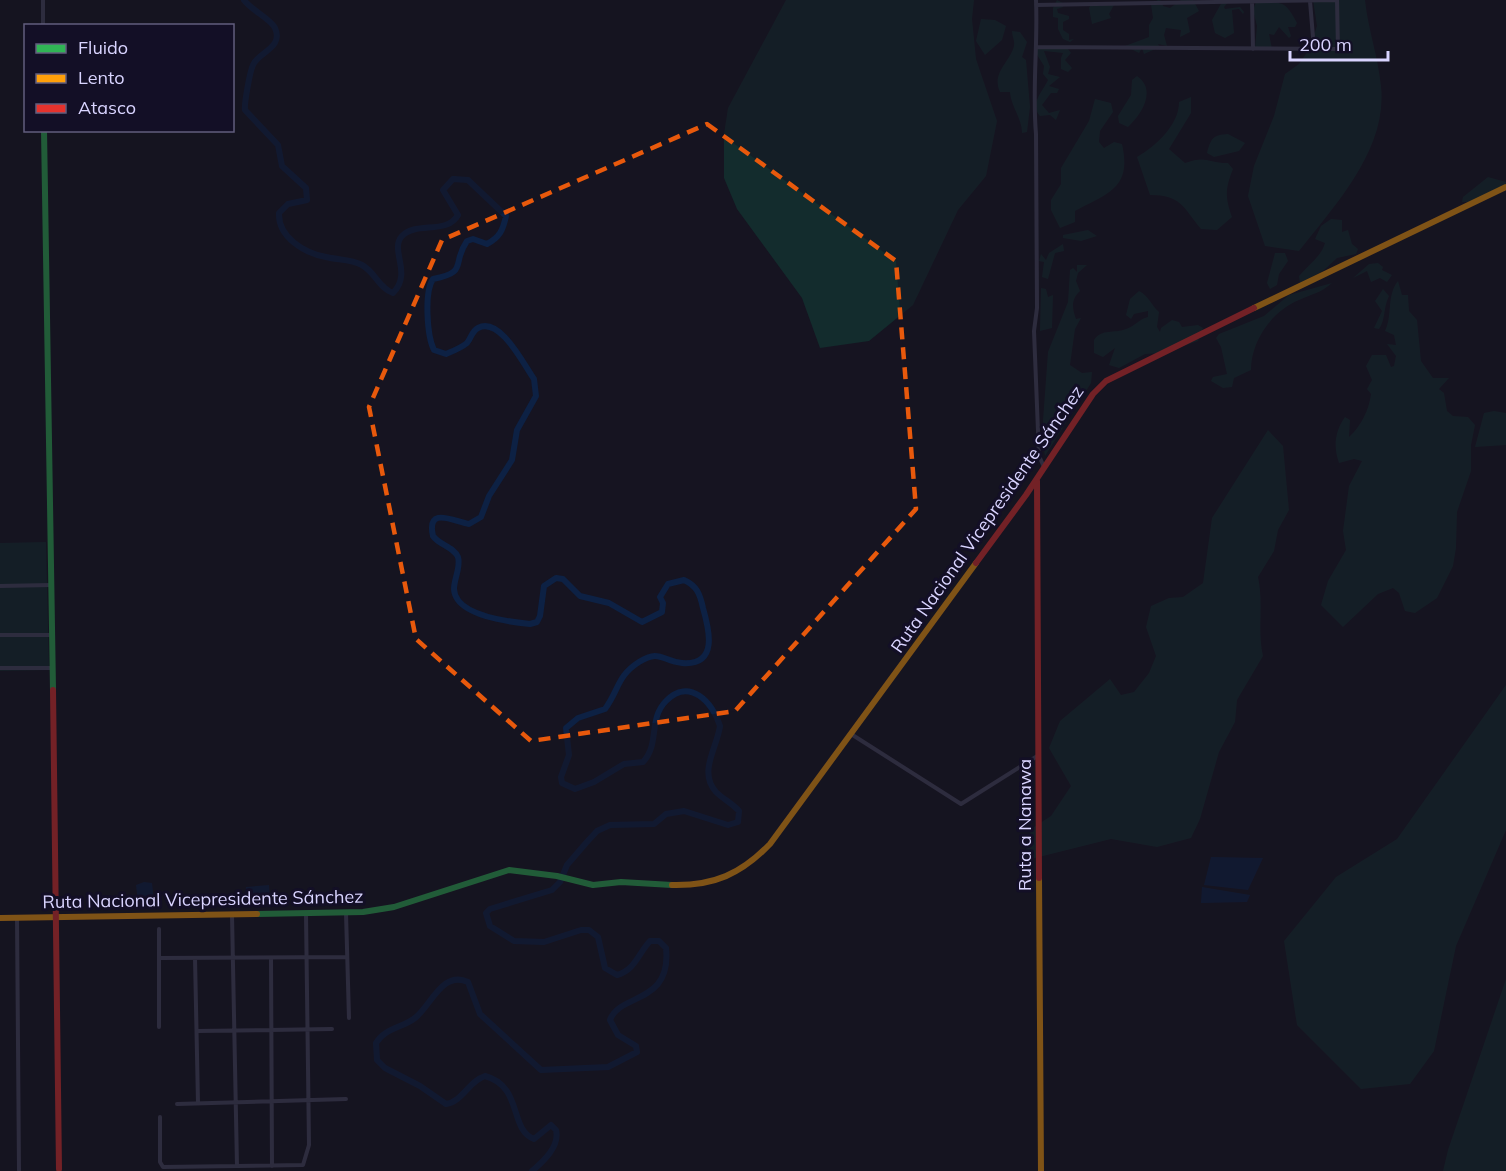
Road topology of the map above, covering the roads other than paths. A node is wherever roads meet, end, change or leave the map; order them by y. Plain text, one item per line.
1 (43, 0) edge
2 (1337, 0) edge
3 (1096, 1) edge
4 (1252, 1) edge
5 (1310, 1) edge
6 (1036, 2) edge
7 (44, 24) edge
8 (1037, 47) junction
9 (1253, 49) junction
10 (1314, 49) junction
11 (44, 132) edge
12 (1506, 187) edge
13 (1045, 468) junction
14 (1037, 479) junction
15 (1026, 495) junction
16 (1037, 498) junction
17 (51, 585) junction
18 (0, 586) edge
19 (0, 635) edge
20 (52, 635) junction
21 (0, 668) edge
22 (51, 668) junction
23 (851, 734) junction
24 (1039, 755) junction
25 (346, 913) junction
26 (306, 914) junction
27 (232, 915) junction
28 (17, 917) junction
29 (54, 917) junction
30 (0, 918) edge
31 (159, 929) dead end
32 (307, 957) junction
33 (347, 957) junction
34 (160, 958) junction
35 (195, 958) junction
36 (233, 958) junction
37 (271, 958) junction
38 (349, 1018) dead end
39 (159, 1027) dead end
40 (308, 1029) junction
41 (332, 1029) dead end
42 (234, 1030) junction
43 (271, 1030) junction
44 (197, 1031) junction
45 (346, 1099) dead end
46 (308, 1100) junction
47 (272, 1101) junction
48 (236, 1102) junction
49 (198, 1103) junction
50 (177, 1104) dead end
51 (160, 1117) dead end
52 (237, 1166) junction
53 (272, 1166) junction
54 (59, 1169) dead end
55 (19, 1170) edge
56 (1041, 1171) edge

1 - 7 street
2 - 5 street
2 - 10 street
3 - 4 street
3 - 6 street
4 - 5 street
4 - 9 street
5 - 10 street
6 - 8 street
8 - 9 street
8 - 13 street
9 - 10 street
11 - 17 street
12 - 13 street, Ruta Nacional Vicepresidente Sánchez
13 - 14 street, Ruta Nacional Vicepresidente Sánchez
14 - 15 street, Ruta Nacional Vicepresidente Sánchez
14 - 16 street, Ruta a Nanawa
15 - 16 street
15 - 23 street, Ruta Nacional Vicepresidente Sánchez
16 - 24 street, Ruta a Nanawa
17 - 18 street
17 - 20 street
19 - 20 street
20 - 22 street
21 - 22 street
22 - 29 street
23 - 24 street
23 - 25 street, Ruta Nacional Vicepresidente Sánchez
24 - 56 street, Ruta a Nanawa
25 - 26 street, Ruta Nacional Vicepresidente Sánchez
25 - 33 street
26 - 27 street, Ruta Nacional Vicepresidente Sánchez
26 - 32 street
27 - 29 street, Ruta Nacional Vicepresidente Sánchez
27 - 36 street
28 - 29 street, Ruta Nacional Vicepresidente Sánchez
28 - 30 street, Ruta Nacional Vicepresidente Sánchez
28 - 55 street
29 - 54 street
31 - 34 street
32 - 33 street
32 - 37 street
32 - 40 street
33 - 38 street
34 - 35 street
34 - 39 street
35 - 36 street
35 - 44 street
36 - 37 street
36 - 42 street
37 - 43 street
40 - 41 street
40 - 43 street
40 - 46 street
42 - 43 street
42 - 44 street
42 - 48 street
43 - 47 street
44 - 49 street
45 - 46 street
46 - 47 street
46 - 53 street
47 - 48 street
47 - 53 street
48 - 49 street
48 - 52 street
49 - 50 street
51 - 52 street
52 - 53 street

